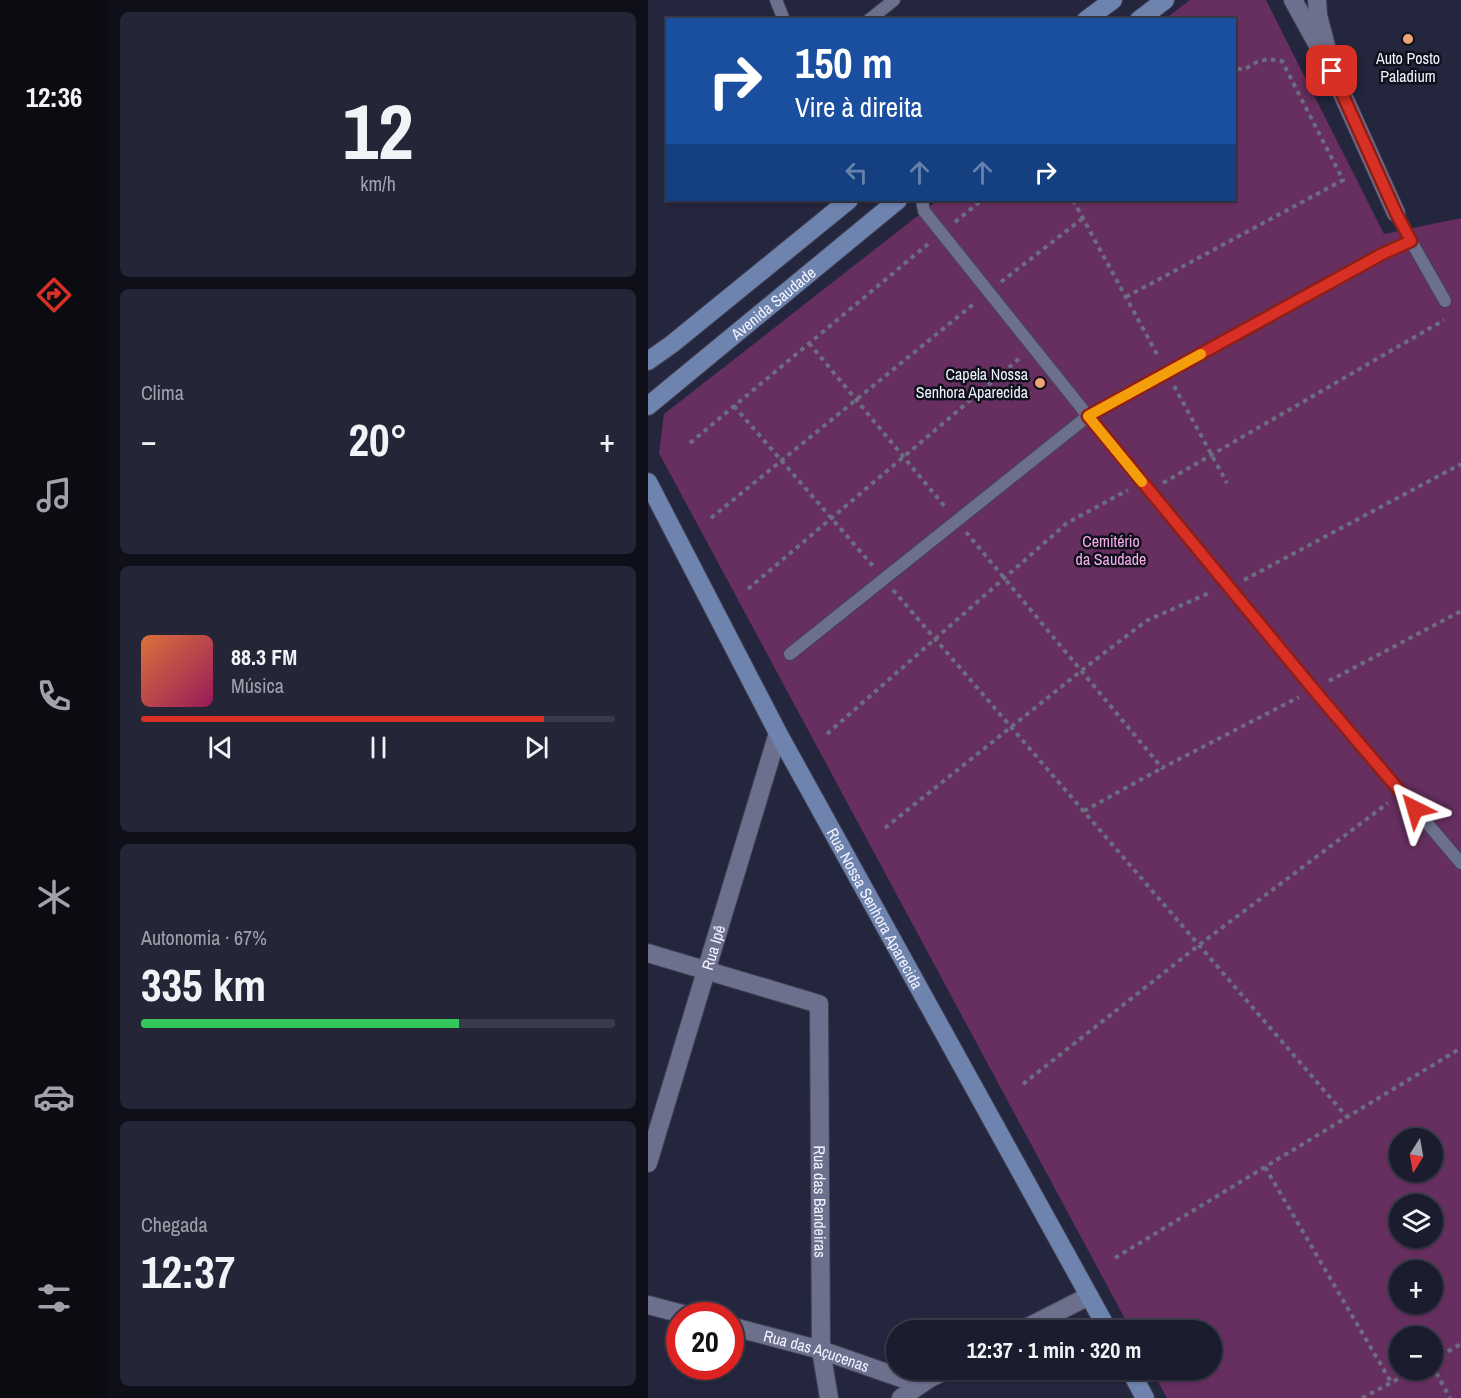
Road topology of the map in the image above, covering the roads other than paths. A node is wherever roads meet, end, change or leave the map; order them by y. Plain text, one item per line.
1 (776, 0) edge
2 (894, 0) edge
3 (1113, 0) edge
4 (1165, 0) edge
5 (1293, 0) edge
6 (1317, 0) edge
7 (783, 18) edge
8 (872, 18) edge
9 (1089, 18) edge
10 (1142, 18) edge
11 (1332, 71) junction
12 (848, 201) edge
13 (897, 201) edge
14 (922, 201) edge
15 (1396, 213) joint
16 (1411, 241) junction
17 (1445, 301) dead end
18 (648, 362) edge
19 (648, 406) edge
20 (1088, 416) junction
21 (648, 482) edge
22 (790, 654) dead end
23 (778, 733) junction
24 (1461, 862) edge
25 (648, 953) edge
26 (706, 970) junction
27 (648, 1163) edge
28 (1089, 1296) junction
29 (648, 1305) edge
30 (666, 1310) edge
31 (1042, 1320) edge
32 (1102, 1320) edge
33 (744, 1330) edge
34 (821, 1350) junction
35 (886, 1373) edge
36 (930, 1380) edge
37 (1135, 1380) edge
38 (829, 1398) edge
39 (901, 1398) edge
40 (1145, 1398) edge

1 - 7 lane
2 - 8 lane
3 - 9 street
4 - 10 street
5 - 11 street
6 - 11 street
11 - 15 street
12 - 18 street, Avenida Saudade
13 - 19 street, Avenida Saudade
14 - 20 lane
15 - 16 lane
16 - 17 lane
16 - 20 lane
20 - 22 lane
20 - 24 lane
21 - 23 street, Rua Nossa Senhora Aparecida
23 - 26 street, Rua Ipê
23 - 28 street, Rua Nossa Senhora Aparecida
25 - 26 street
26 - 27 street, Rua Ipê
26 - 34 street, Rua das Bandeiras
28 - 31 street
28 - 32 street, Rua Nossa Senhora Aparecida
29 - 30 street
33 - 34 street, Rua das Açucenas
34 - 35 street, Rua das Açucenas
34 - 38 street, Rua das Bandeiras
36 - 39 street
37 - 40 street

